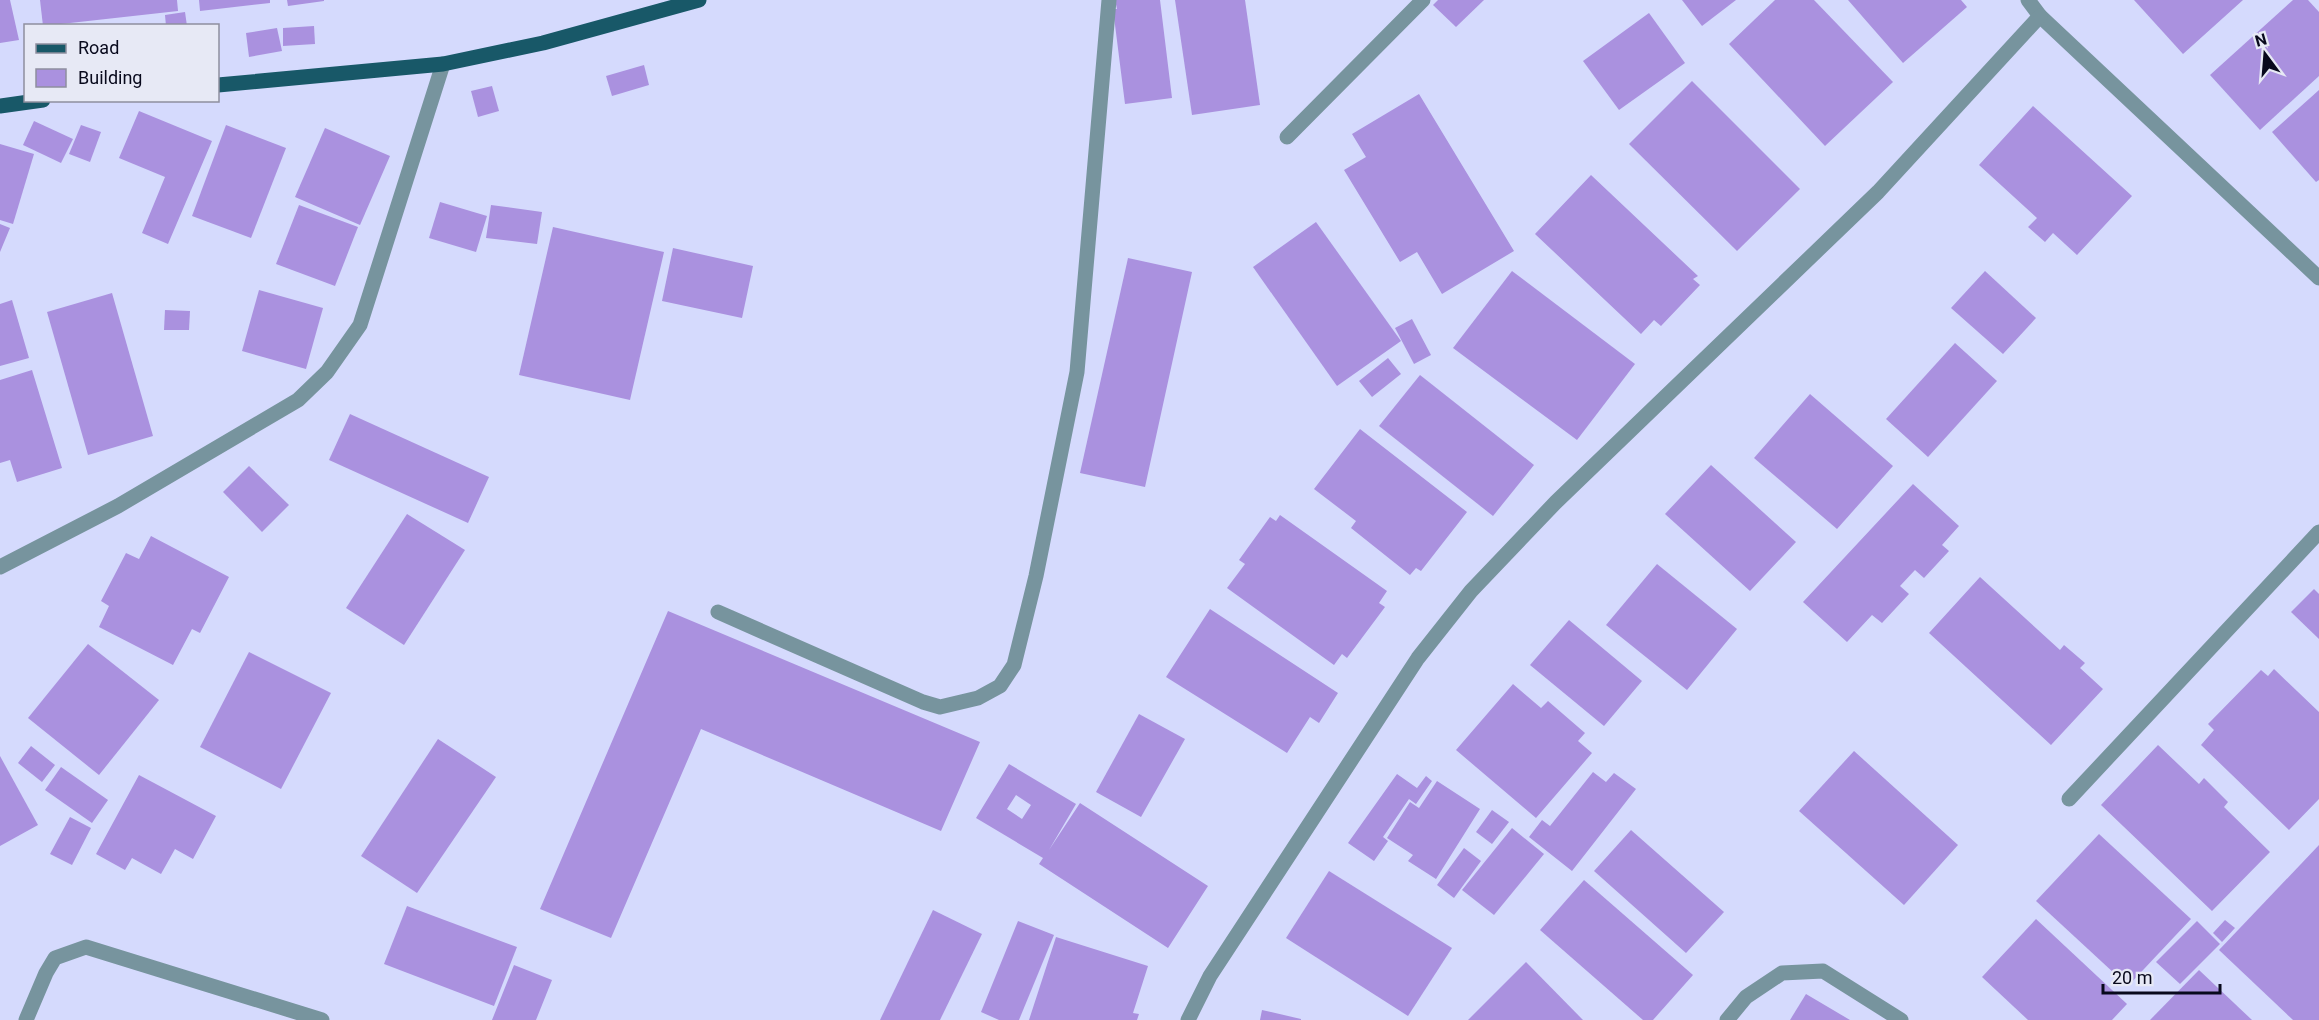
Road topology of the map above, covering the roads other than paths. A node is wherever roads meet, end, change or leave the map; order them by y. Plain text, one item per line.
1 (699, 0) edge
2 (1109, 0) edge
3 (1424, 0) edge
4 (2028, 0) edge
5 (2040, 16) junction
6 (443, 64) junction
7 (219, 85) edge
8 (29, 102) edge
9 (0, 106) edge
10 (1287, 137) dead end
11 (2319, 278) edge
12 (2319, 532) edge
13 (0, 567) edge
14 (718, 612) dead end
15 (2069, 799) dead end
16 (26, 1020) edge
17 (322, 1020) edge
18 (1188, 1020) edge
19 (1727, 1020) edge
20 (1901, 1020) edge

1 - 6 main road
2 - 14 street
3 - 10 street
4 - 5 street
5 - 11 street
5 - 18 street
6 - 7 main road
6 - 13 street
8 - 9 main road
12 - 15 street
16 - 17 street
19 - 20 street

